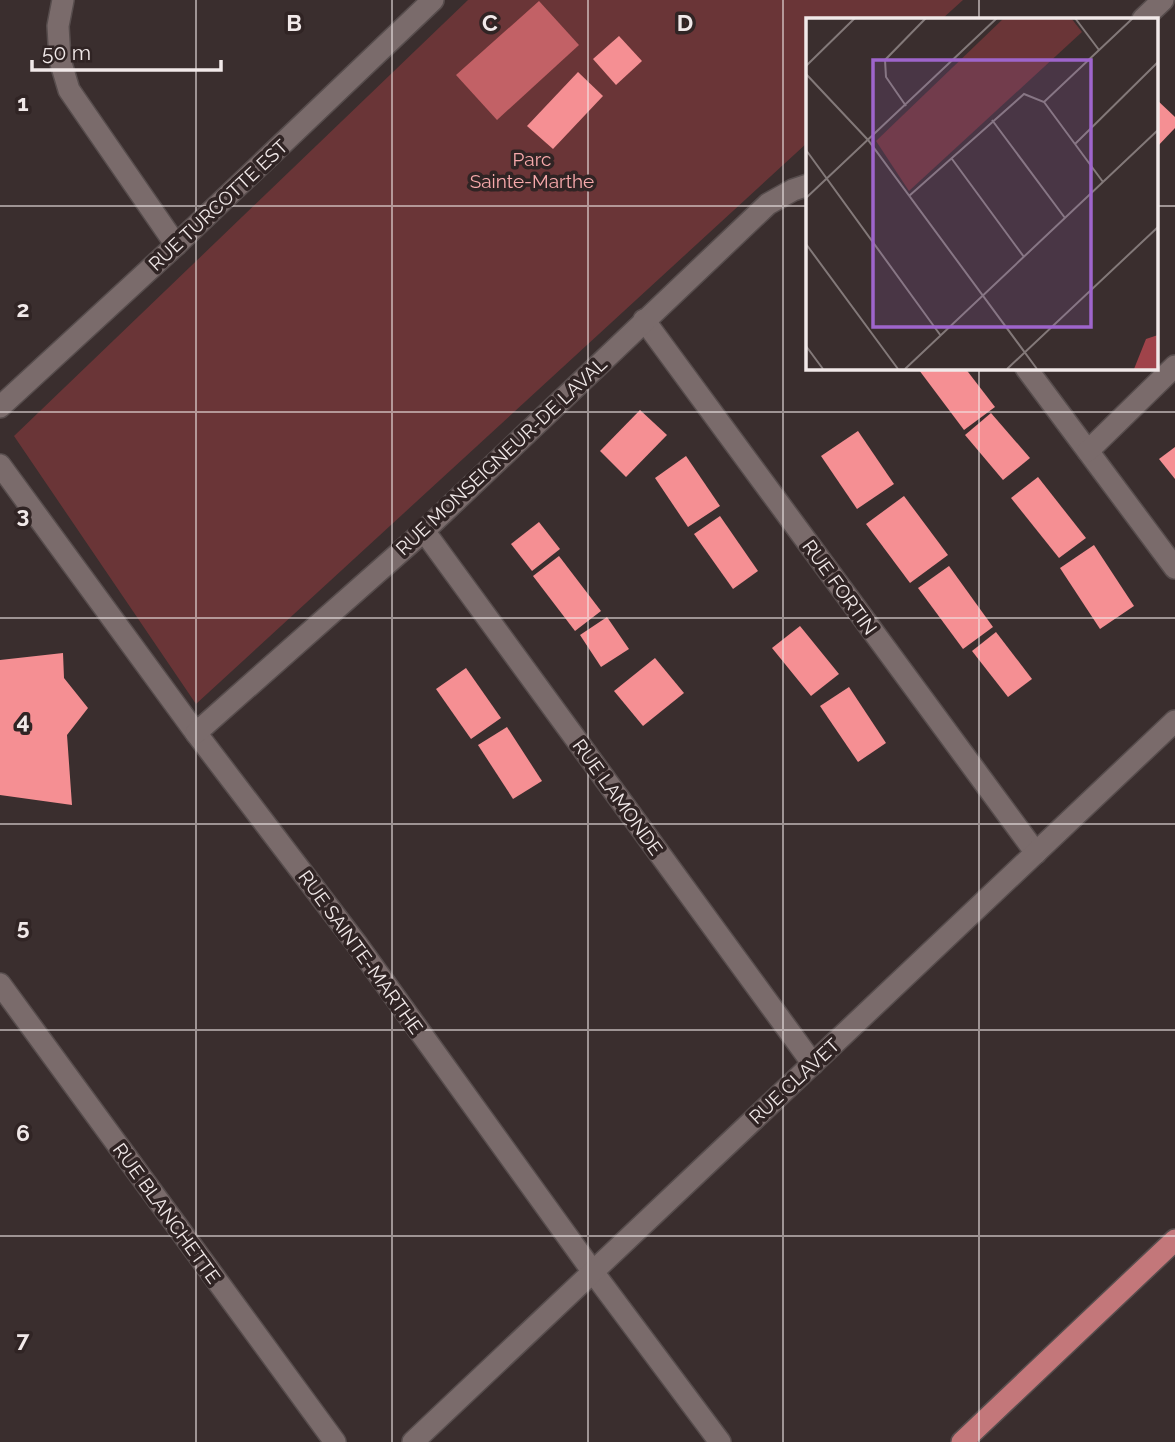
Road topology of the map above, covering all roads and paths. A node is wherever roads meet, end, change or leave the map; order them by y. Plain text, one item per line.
1 (63, 0) edge
2 (433, 0) edge
3 (1163, 0) edge
4 (1144, 18) edge
5 (806, 185) edge
6 (176, 245) junction
7 (644, 320) junction
8 (1175, 366) edge
9 (1027, 369) edge
10 (0, 407) edge
11 (1088, 451) junction
12 (0, 465) edge
13 (424, 531) junction
14 (1175, 568) edge
15 (1175, 721) edge
16 (196, 733) junction
17 (1036, 853) junction
18 (0, 984) edge
19 (813, 1063) junction
20 (1175, 1240) edge
21 (593, 1272) junction
22 (335, 1442) edge
23 (413, 1442) edge
24 (720, 1442) edge
25 (962, 1442) edge

1 - 6 street
2 - 6 street, RUE TURCOTTE EST
3 - 4 street
5 - 7 street, RUE MONSEIGNEUR-DE LAVAL
6 - 10 street, RUE TURCOTTE EST
7 - 13 street, RUE MONSEIGNEUR-DE LAVAL
7 - 17 street, RUE FORTIN
8 - 11 street
9 - 11 street
11 - 14 street
12 - 16 street, RUE SAINTE-MARTHE
13 - 16 street, RUE MONSEIGNEUR-DE LAVAL
13 - 19 street, RUE LAMONDE
15 - 17 street, RUE CLAVET
16 - 21 street, RUE SAINTE-MARTHE
17 - 19 street, RUE CLAVET
18 - 22 street, RUE BLANCHETTE
19 - 21 street, RUE CLAVET
20 - 25 main road
21 - 23 street, RUE CLAVET
21 - 24 street, RUE SAINTE-MARTHE

